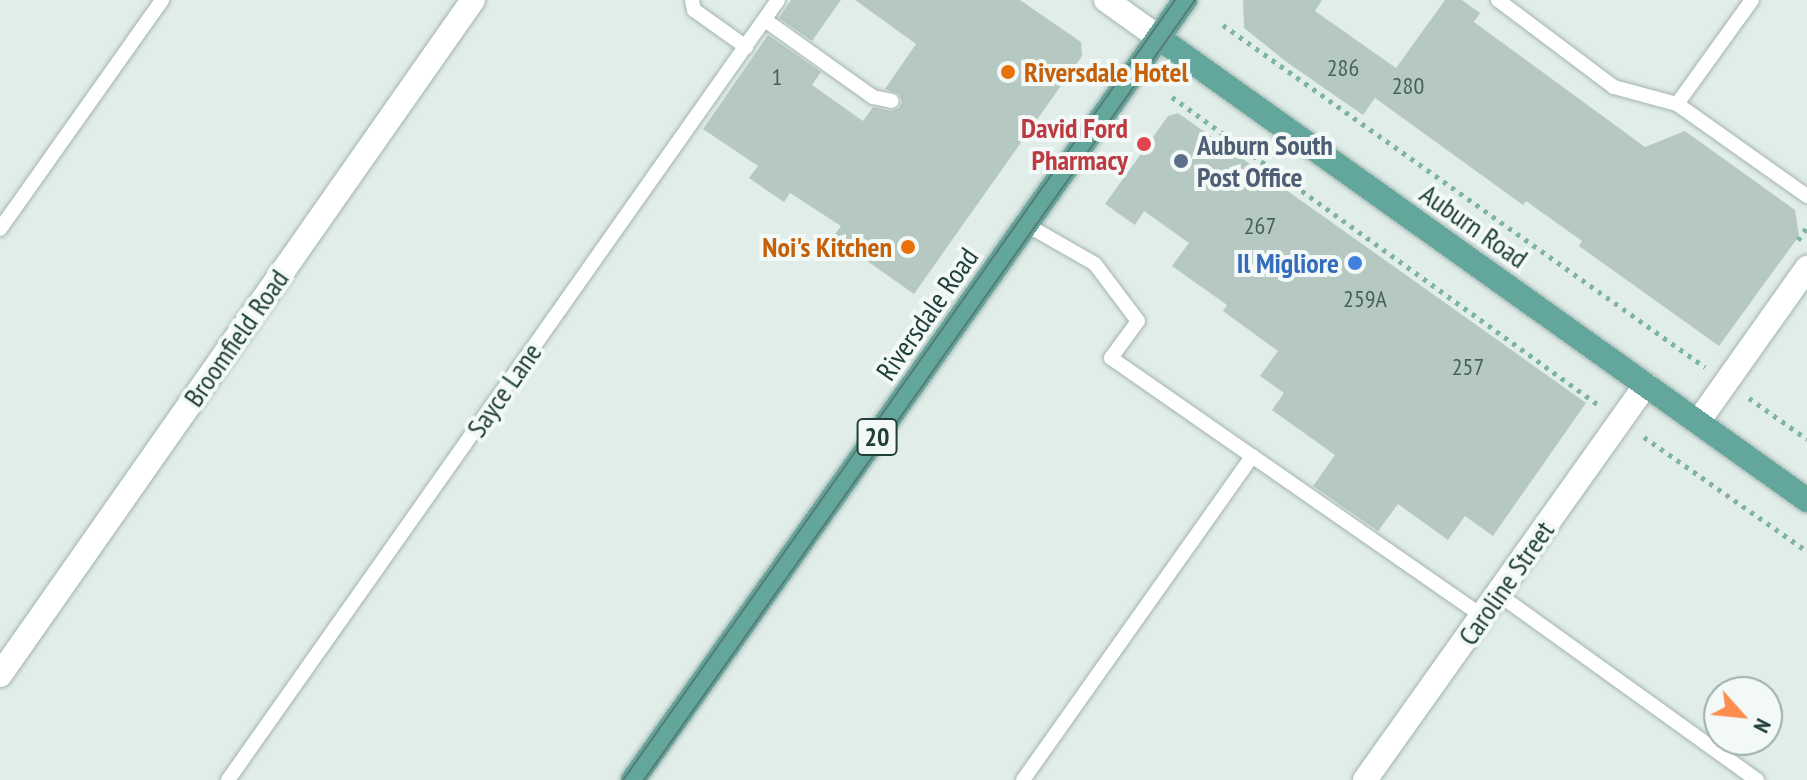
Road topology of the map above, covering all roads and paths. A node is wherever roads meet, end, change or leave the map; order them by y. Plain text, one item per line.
1 (162, 0) edge
2 (473, 0) edge
3 (692, 0) edge
4 (778, 0) edge
5 (1106, 0) edge
6 (1185, 0) edge
7 (1500, 0) edge
8 (1752, 0) edge
9 (765, 20) junction
10 (1223, 25) dead end
11 (1159, 38) junction
12 (746, 47) junction
13 (1172, 97) dead end
14 (892, 101) dead end
15 (1677, 104) junction
16 (1807, 196) edge
17 (1027, 225) junction
18 (0, 229) edge
19 (1807, 268) edge
20 (1727, 382) junction
21 (1646, 385) junction
22 (1621, 421) junction
23 (1698, 422) junction
24 (1807, 439) edge
25 (1252, 456) junction
26 (1807, 500) edge
27 (1807, 551) edge
28 (1498, 594) junction
29 (1482, 616) junction
30 (0, 675) edge
31 (228, 780) edge
32 (633, 780) edge
33 (1023, 780) edge
34 (1365, 780) edge
35 (1757, 780) edge

1 - 18 lane
2 - 30 street, Broomfield Road
3 - 12 lane
4 - 9 lane, Sayce Lane
5 - 11 street, Auburn Road
6 - 11 main road, Riversdale Road / 20
7 - 15 lane
8 - 15 lane
9 - 12 lane, Sayce Lane
9 - 14 lane
10 - 20 path
11 - 17 main road, Riversdale Road / 20
11 - 21 main road, Auburn Road
12 - 31 lane, Sayce Lane
13 - 22 path
15 - 16 lane
17 - 25 lane
17 - 32 main road, Riversdale Road / 20
19 - 20 street
20 - 23 street
20 - 24 path
21 - 22 street, Caroline Street
21 - 23 main road, Auburn Road
22 - 27 path
22 - 28 street, Caroline Street
23 - 26 main road, Auburn Road
25 - 29 lane
25 - 33 lane
28 - 29 street, Caroline Street
28 - 35 lane
29 - 34 street, Caroline Street

